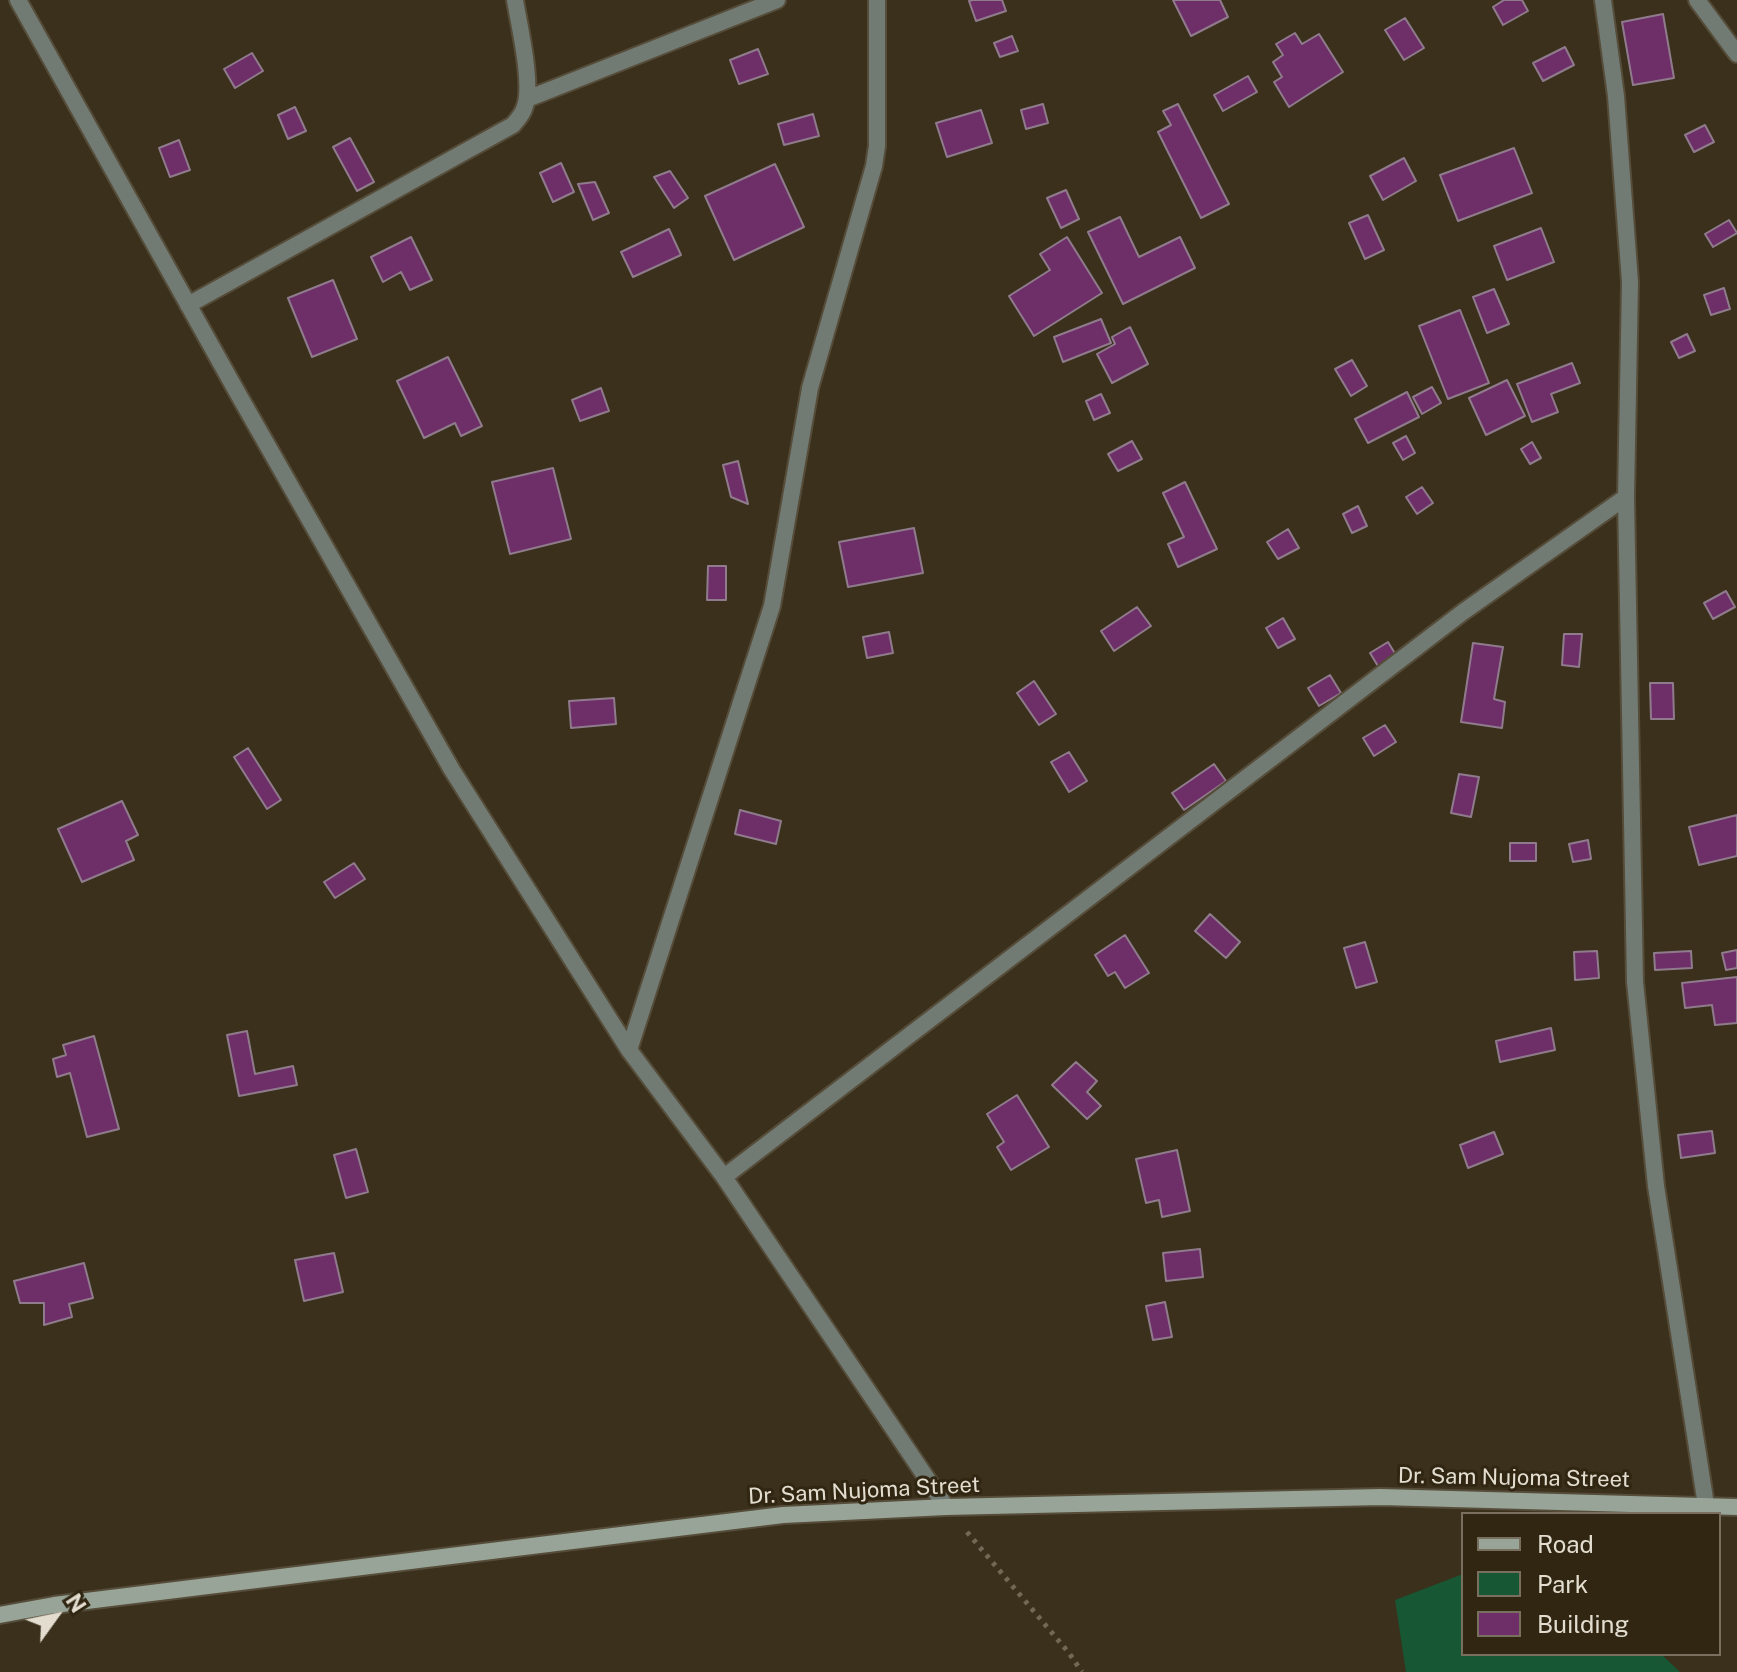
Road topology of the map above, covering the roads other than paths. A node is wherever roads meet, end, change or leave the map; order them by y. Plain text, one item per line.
1 (18, 0) edge
2 (515, 0) edge
3 (777, 0) edge
4 (877, 0) edge
5 (1603, 0) edge
6 (1697, 0) edge
7 (1737, 54) edge
8 (527, 99) junction
9 (188, 305) junction
10 (1626, 497) junction
11 (629, 1050) junction
12 (724, 1177) junction
13 (1706, 1505) junction
14 (946, 1507) junction
15 (1737, 1507) edge
16 (0, 1615) edge

1 - 9 street
2 - 8 street
3 - 8 street
4 - 11 street
5 - 10 street
6 - 7 street
8 - 9 street
9 - 11 street
10 - 12 street
10 - 13 street
11 - 12 street
12 - 14 street
13 - 14 street, Dr. Sam Nujoma Street
13 - 15 street, Dr. Sam Nujoma Street
14 - 16 street, Dr. Sam Nujoma Street

